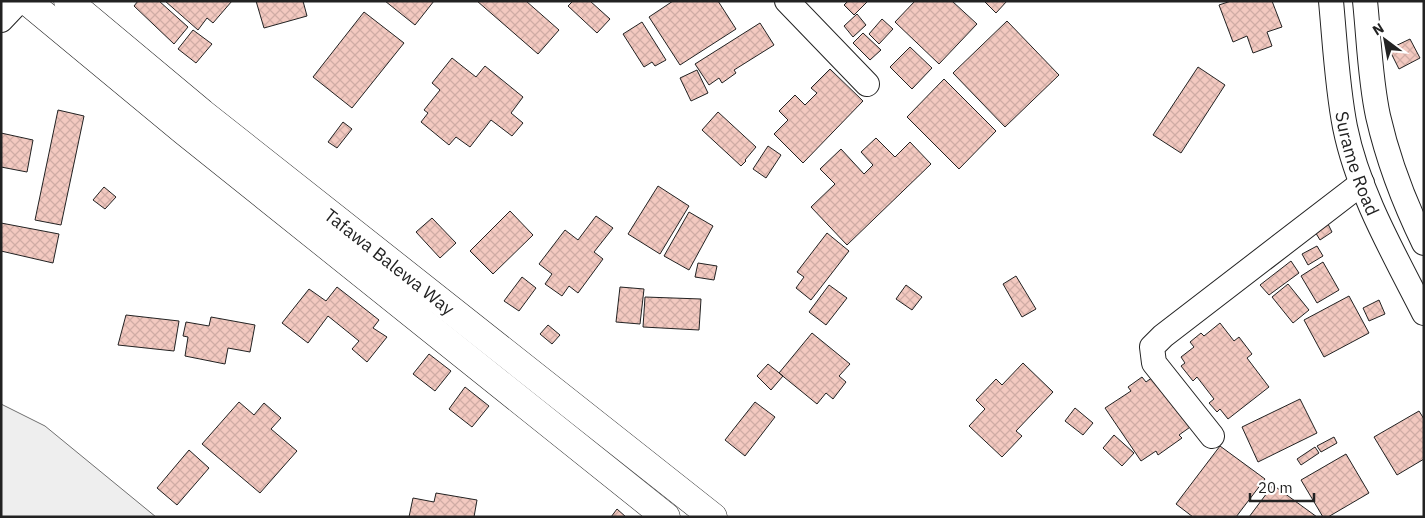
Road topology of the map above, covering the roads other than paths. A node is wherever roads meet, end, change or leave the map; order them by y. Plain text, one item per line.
1 (19, 1) edge
2 (28, 1) edge
3 (68, 1) edge
4 (788, 1) edge
5 (1331, 1) edge
6 (1365, 1) edge
7 (1, 20) edge
8 (867, 84) dead end
9 (1362, 183) junction
10 (1421, 231) edge
11 (1424, 313) edge
12 (1212, 436) dead end
13 (666, 517) edge
14 (714, 517) edge

1 - 7 street
2 - 13 main road, Tafawa Balewa Way
3 - 14 main road, Tafawa Balewa Way
4 - 8 street
5 - 9 street, Surame Road
6 - 10 street, Surame Road
9 - 11 street, Surame Road
9 - 12 street

